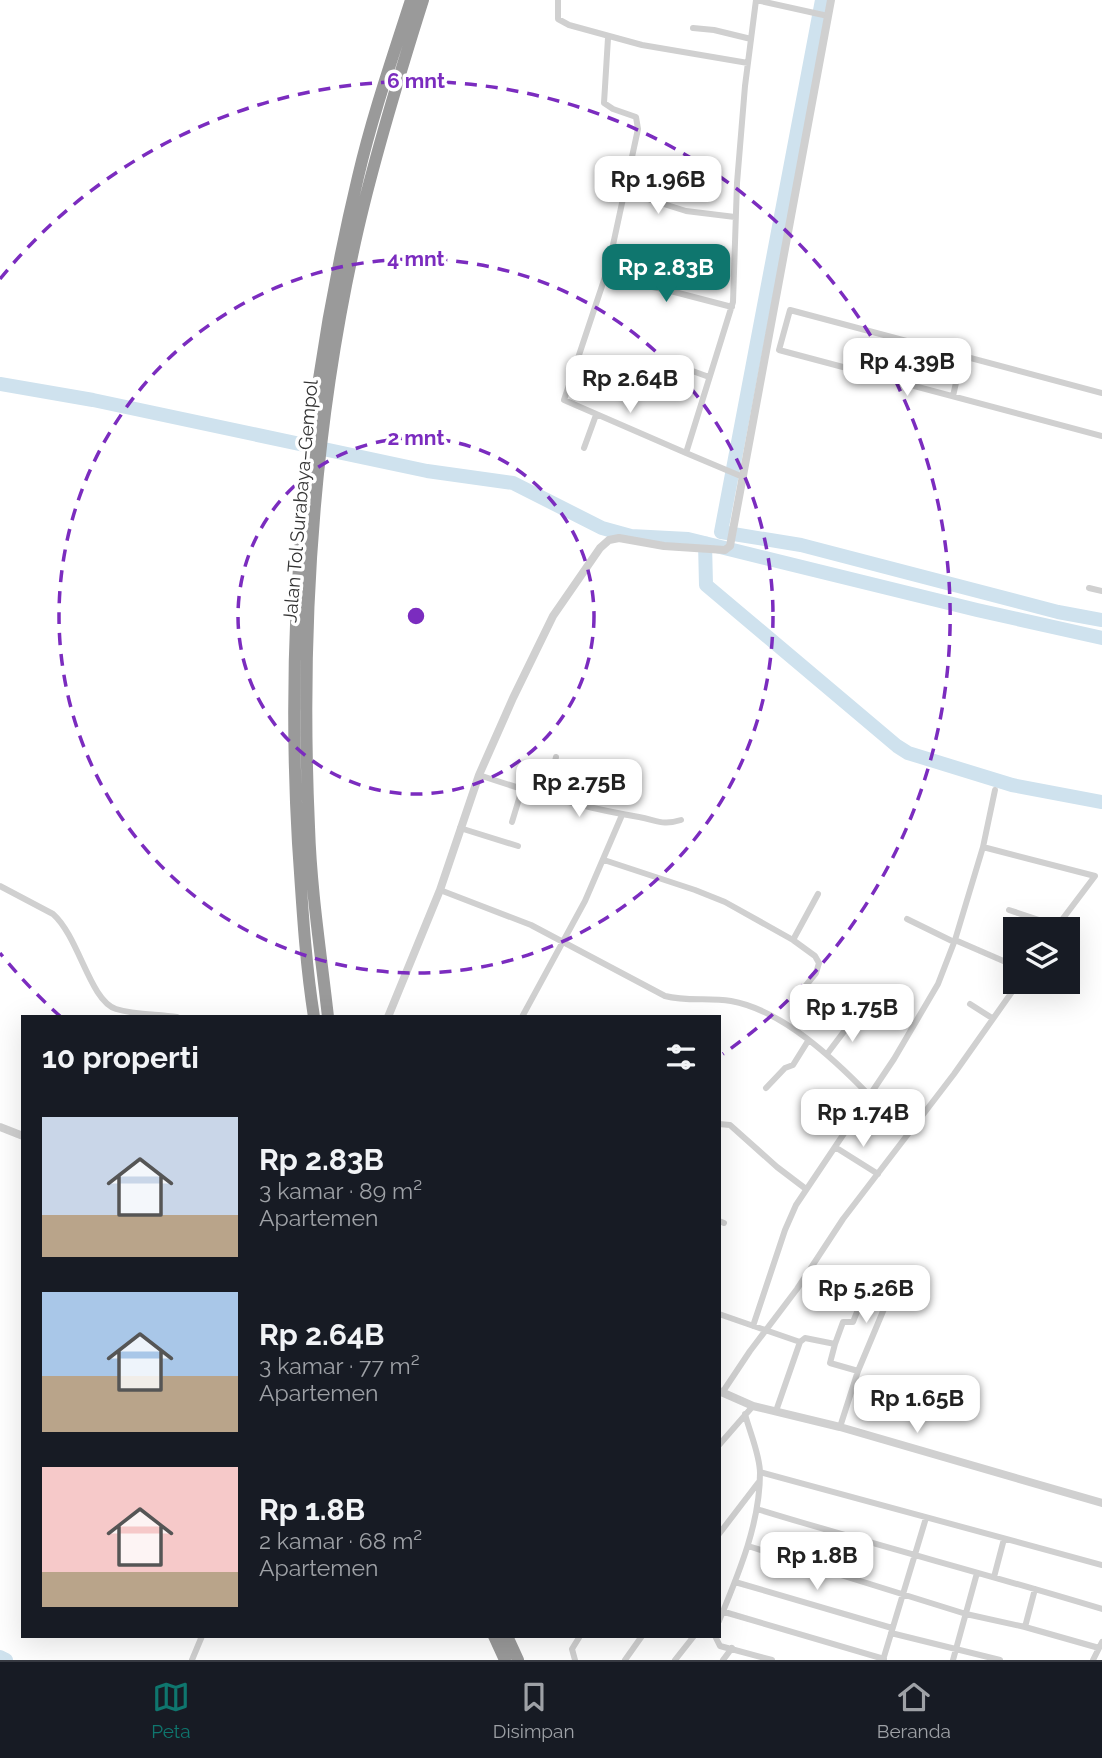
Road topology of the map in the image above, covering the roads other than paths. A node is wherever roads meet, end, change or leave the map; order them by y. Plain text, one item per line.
1 (411, 0) edge
2 (423, 0) edge
3 (558, 0) edge
4 (756, 0) edge
5 (831, 0) edge
6 (827, 16) junction
7 (692, 28) dead end
8 (608, 38) junction
9 (751, 39) junction
10 (748, 63) junction
11 (624, 194) junction
12 (736, 217) junction
13 (605, 278) junction
14 (732, 307) junction
15 (962, 356) junction
16 (666, 361) dead end
17 (709, 377) junction
18 (1102, 393) edge
19 (953, 396) junction
20 (596, 415) junction
21 (1102, 436) edge
22 (315, 446) junction
23 (584, 448) dead end
24 (686, 453) junction
25 (741, 476) junction
26 (1090, 588) dead end
27 (1102, 592) edge
28 (556, 757) dead end
29 (479, 775) junction
30 (522, 789) junction
31 (995, 790) dead end
32 (547, 796) junction
33 (622, 815) junction
34 (681, 820) dead end
35 (512, 822) dead end
36 (460, 828) junction
37 (517, 846) dead end
38 (983, 846) junction
39 (604, 860) junction
40 (0, 886) edge
41 (440, 890) junction
42 (818, 894) dead end
43 (1009, 910) dead end
44 (1027, 917) edge
45 (1064, 917) edge
46 (907, 919) dead end
47 (793, 940) junction
48 (563, 941) junction
49 (954, 941) junction
50 (1003, 961) edge
51 (803, 989) dead end
52 (1010, 994) edge
53 (970, 1004) dead end
54 (154, 1015) edge
55 (314, 1015) edge
56 (328, 1015) edge
57 (389, 1015) edge
58 (523, 1015) edge
59 (855, 1017) dead end
60 (992, 1018) junction
61 (808, 1041) junction
62 (827, 1054) junction
63 (766, 1088) dead end
64 (869, 1095) junction
65 (806, 1100) dead end
66 (721, 1124) edge
67 (848, 1125) junction
68 (0, 1127) edge
69 (21, 1135) edge
70 (835, 1147) junction
71 (878, 1174) junction
72 (806, 1189) junction
73 (899, 1273) dead end
74 (866, 1290) dead end
75 (721, 1315) edge
76 (753, 1326) junction
77 (766, 1330) junction
78 (800, 1342) junction
79 (835, 1344) junction
80 (858, 1371) junction
81 (721, 1392) edge
82 (753, 1406) junction
83 (776, 1411) junction
84 (745, 1414) junction
85 (840, 1427) junction
86 (721, 1443) edge
87 (760, 1472) junction
88 (758, 1483) junction
89 (1102, 1503) edge
90 (757, 1509) junction
91 (926, 1518) junction
92 (721, 1531) edge
93 (1004, 1539) junction
94 (748, 1546) junction
95 (914, 1557) junction
96 (1102, 1565) edge
97 (977, 1573) junction
98 (994, 1577) junction
99 (735, 1583) junction
100 (1035, 1589) junction
101 (903, 1593) junction
102 (1102, 1609) edge
103 (721, 1611) edge
104 (966, 1614) junction
105 (1025, 1627) junction
106 (891, 1631) junction
107 (201, 1638) edge
108 (495, 1638) edge
109 (508, 1638) edge
110 (579, 1638) edge
111 (641, 1638) edge
112 (692, 1638) edge
113 (716, 1638) edge
114 (1100, 1645) edge
115 (732, 1648) junction
116 (956, 1649) junction
117 (726, 1659) edge
118 (884, 1659) edge
119 (192, 1660) edge
120 (505, 1660) edge
121 (518, 1660) edge
122 (575, 1660) edge
123 (625, 1660) edge
124 (676, 1660) edge
125 (772, 1660) edge
126 (953, 1660) edge
127 (1000, 1660) edge
128 (1093, 1660) edge

1 - 22 highway, Jalan Tol Surabaya–Gempol
2 - 22 highway, Jalan Tol Surabaya–Gempol
3 - 8 street
4 - 6 street
4 - 9 street
5 - 6 street
6 - 25 street
7 - 9 street
8 - 10 street
8 - 11 street
9 - 10 street
10 - 12 street
11 - 12 street
11 - 13 street
12 - 14 street
13 - 14 street
13 - 20 street
14 - 17 street
15 - 18 street
15 - 19 street
15 - 19 street
16 - 17 street
17 - 24 street
19 - 21 street
20 - 23 street
20 - 24 street
22 - 55 highway, Jalan Tol Surabaya–Gempol
22 - 56 highway, Jalan Tol Surabaya–Gempol
24 - 25 street
25 - 29 street
26 - 27 street
28 - 32 street
29 - 30 street
29 - 36 street
30 - 32 street
30 - 35 street
31 - 38 street
32 - 33 street
33 - 34 street
33 - 39 street
36 - 37 street
36 - 41 street
38 - 45 street
38 - 49 street
39 - 47 street
39 - 48 street
40 - 54 street
41 - 48 street
41 - 57 street
42 - 47 street
43 - 44 street
46 - 49 street
47 - 51 street
48 - 58 street
48 - 61 street
49 - 50 street
49 - 64 street
52 - 60 street
53 - 60 street
59 - 62 street
60 - 71 street
61 - 62 street
61 - 63 street
62 - 64 street
64 - 67 street
65 - 67 street
66 - 72 street
67 - 70 street
68 - 69 street
70 - 71 street
70 - 72 street
71 - 77 street
72 - 76 street
73 - 80 street
74 - 79 street
75 - 76 street
76 - 77 street
77 - 78 street
77 - 81 street
78 - 79 street
78 - 83 street
79 - 80 street
80 - 85 street
81 - 82 street
82 - 83 street
82 - 84 street
83 - 85 street
84 - 86 street
84 - 87 street
85 - 89 street
87 - 88 street
87 - 91 street
88 - 90 street
88 - 92 street
90 - 94 street
90 - 95 street
91 - 93 street
91 - 95 street
93 - 96 street
93 - 98 street
94 - 99 street
94 - 101 street
95 - 97 street
95 - 101 street
97 - 98 street
97 - 104 street
98 - 100 street
99 - 103 street
99 - 106 street
100 - 102 street
100 - 105 street
101 - 104 street
101 - 106 street
103 - 118 street
104 - 105 street
104 - 116 street
105 - 114 street
106 - 116 street
106 - 118 street
107 - 119 street
108 - 120 highway
109 - 121 highway
110 - 122 street
111 - 123 street
112 - 124 street
113 - 115 street
114 - 128 street
115 - 117 street
115 - 125 street
116 - 126 street
116 - 127 street

